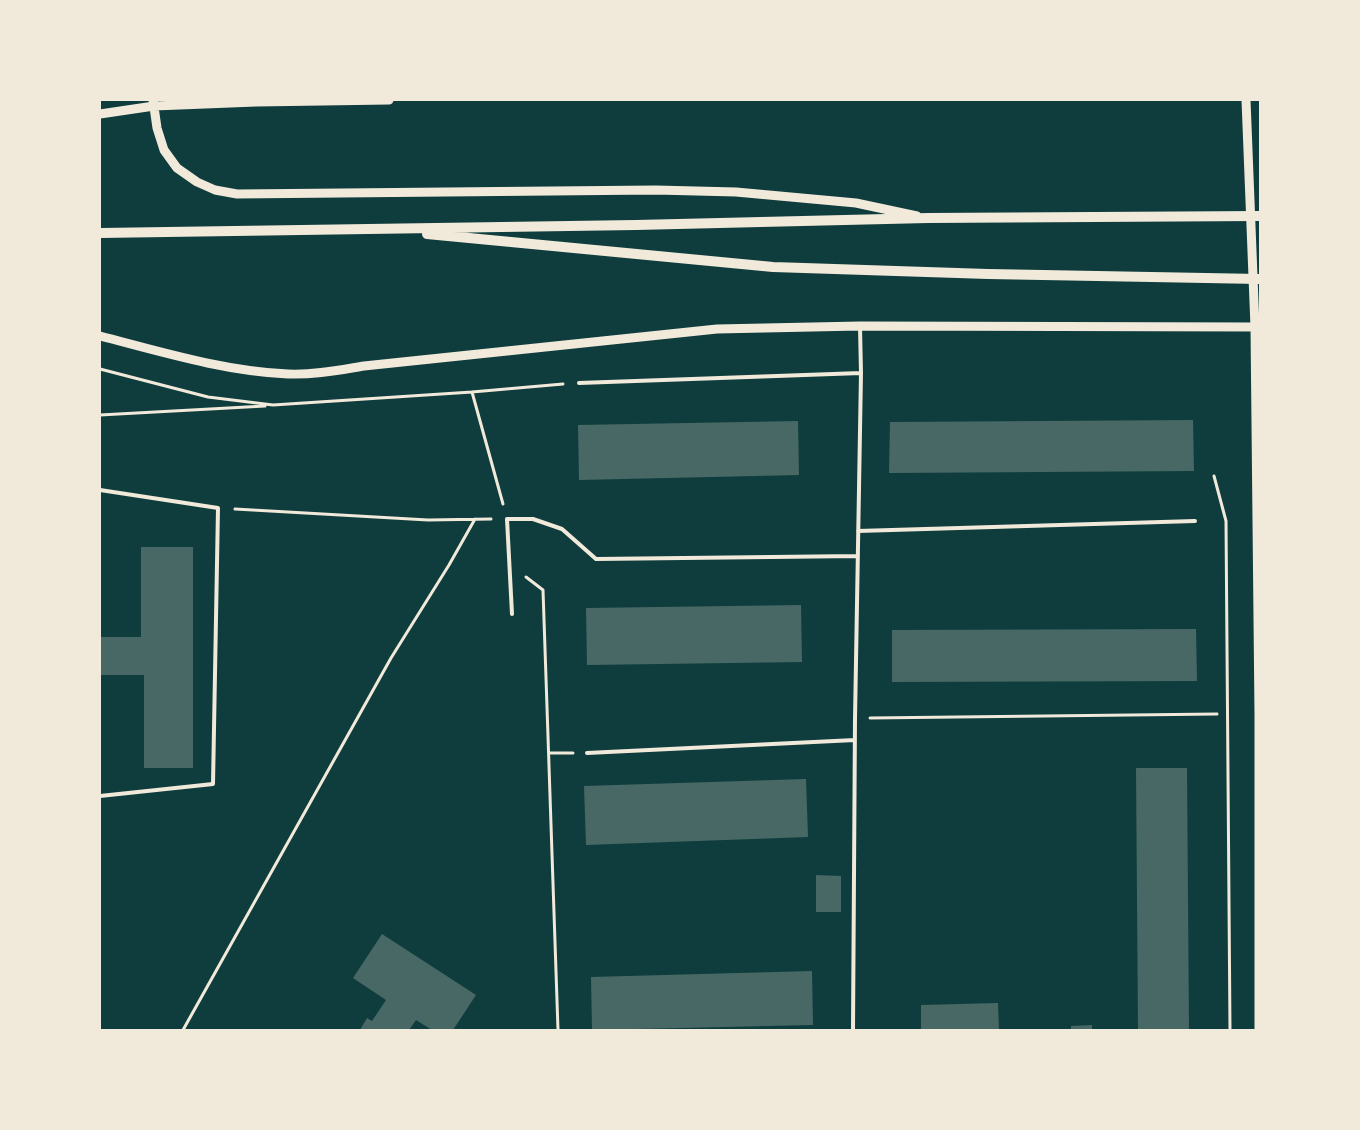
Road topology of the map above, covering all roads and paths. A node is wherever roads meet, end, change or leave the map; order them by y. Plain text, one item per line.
1 (389, 100) edge
2 (1246, 100) edge
3 (154, 103) edge
4 (100, 114) edge
5 (1260, 216) edge
6 (928, 218) junction
7 (376, 229) junction
8 (100, 234) edge
9 (1260, 279) edge
10 (860, 326) junction
11 (1258, 327) edge
12 (100, 336) edge
13 (100, 369) edge
14 (861, 373) junction
15 (579, 383) joint
16 (472, 392) junction
17 (273, 406) junction
18 (100, 415) edge
19 (1214, 476) dead end
20 (100, 490) edge
21 (218, 508) junction
22 (475, 519) junction
23 (507, 519) junction
24 (1196, 521) dead end
25 (858, 531) junction
26 (858, 556) junction
27 (509, 566) junction
28 (512, 614) dead end
29 (1217, 714) dead end
30 (855, 719) junction
31 (855, 740) junction
32 (549, 753) junction
33 (587, 753) joint
34 (100, 796) edge
35 (183, 1030) edge
36 (558, 1030) edge
37 (853, 1030) edge
38 (1230, 1030) edge
39 (1259, 1030) edge

1 - 3 street
2 - 11 street
3 - 4 street
3 - 6 street
5 - 6 main road
6 - 7 main road
7 - 8 main road
7 - 9 main road
10 - 11 street
10 - 12 street
10 - 14 lane
11 - 39 street
13 - 17 path
14 - 15 lane
14 - 25 lane
15 - 16 path
16 - 17 path
16 - 23 path
17 - 18 path
19 - 38 path
20 - 21 lane
21 - 22 path
21 - 34 lane
22 - 23 path
22 - 35 path
23 - 26 lane
23 - 27 lane
24 - 25 lane
25 - 26 lane
26 - 30 lane
27 - 28 lane
27 - 32 path
29 - 30 path
30 - 31 lane
31 - 33 lane
31 - 37 lane
32 - 33 path
32 - 36 path

